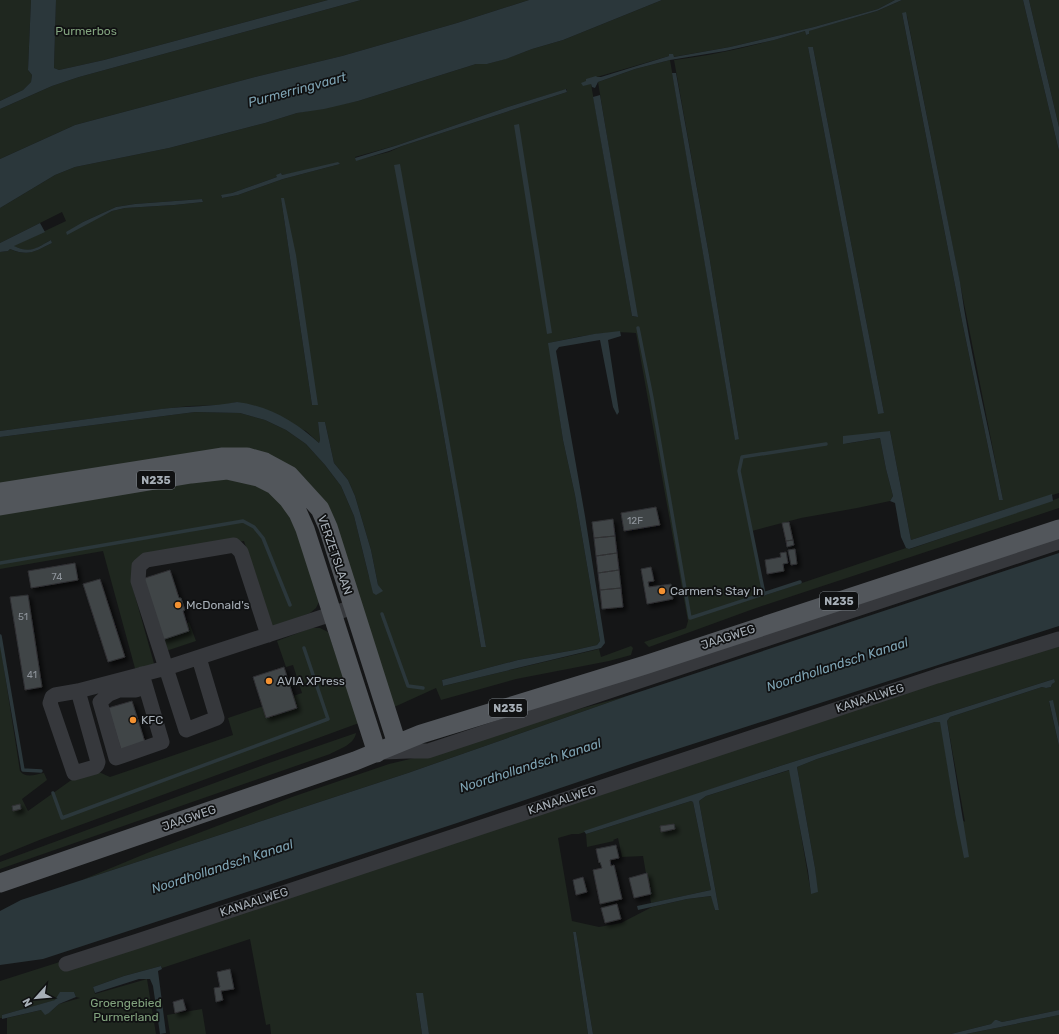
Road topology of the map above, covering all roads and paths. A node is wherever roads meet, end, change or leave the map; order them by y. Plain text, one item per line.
1 (0, 492) edge
2 (0, 506) edge
3 (1059, 528) edge
4 (1059, 542) edge
5 (353, 607) junction
6 (333, 614) junction
7 (268, 636) junction
8 (1059, 639) edge
9 (199, 658) junction
10 (166, 668) junction
11 (144, 681) junction
12 (78, 691) junction
13 (403, 747) junction
14 (377, 753) junction
15 (0, 883) edge
16 (66, 964) dead end

1 - 5 main road, VERZETSLAAN / N235
2 - 6 main road, VERZETSLAAN / N235
3 - 13 main road, JAAGWEG / N235
4 - 13 street, JAAGWEG
5 - 6 street
5 - 13 main road, VERZETSLAAN / N235
6 - 7 street
6 - 14 main road, VERZETSLAAN / N235
7 - 9 street
7 - 10 street
8 - 16 street, KANAALWEG
9 - 10 street
9 - 10 street
10 - 11 street
11 - 11 street
11 - 12 street
12 - 12 street
13 - 14 main road, JAAGWEG / N235
14 - 15 main road, JAAGWEG / N235

